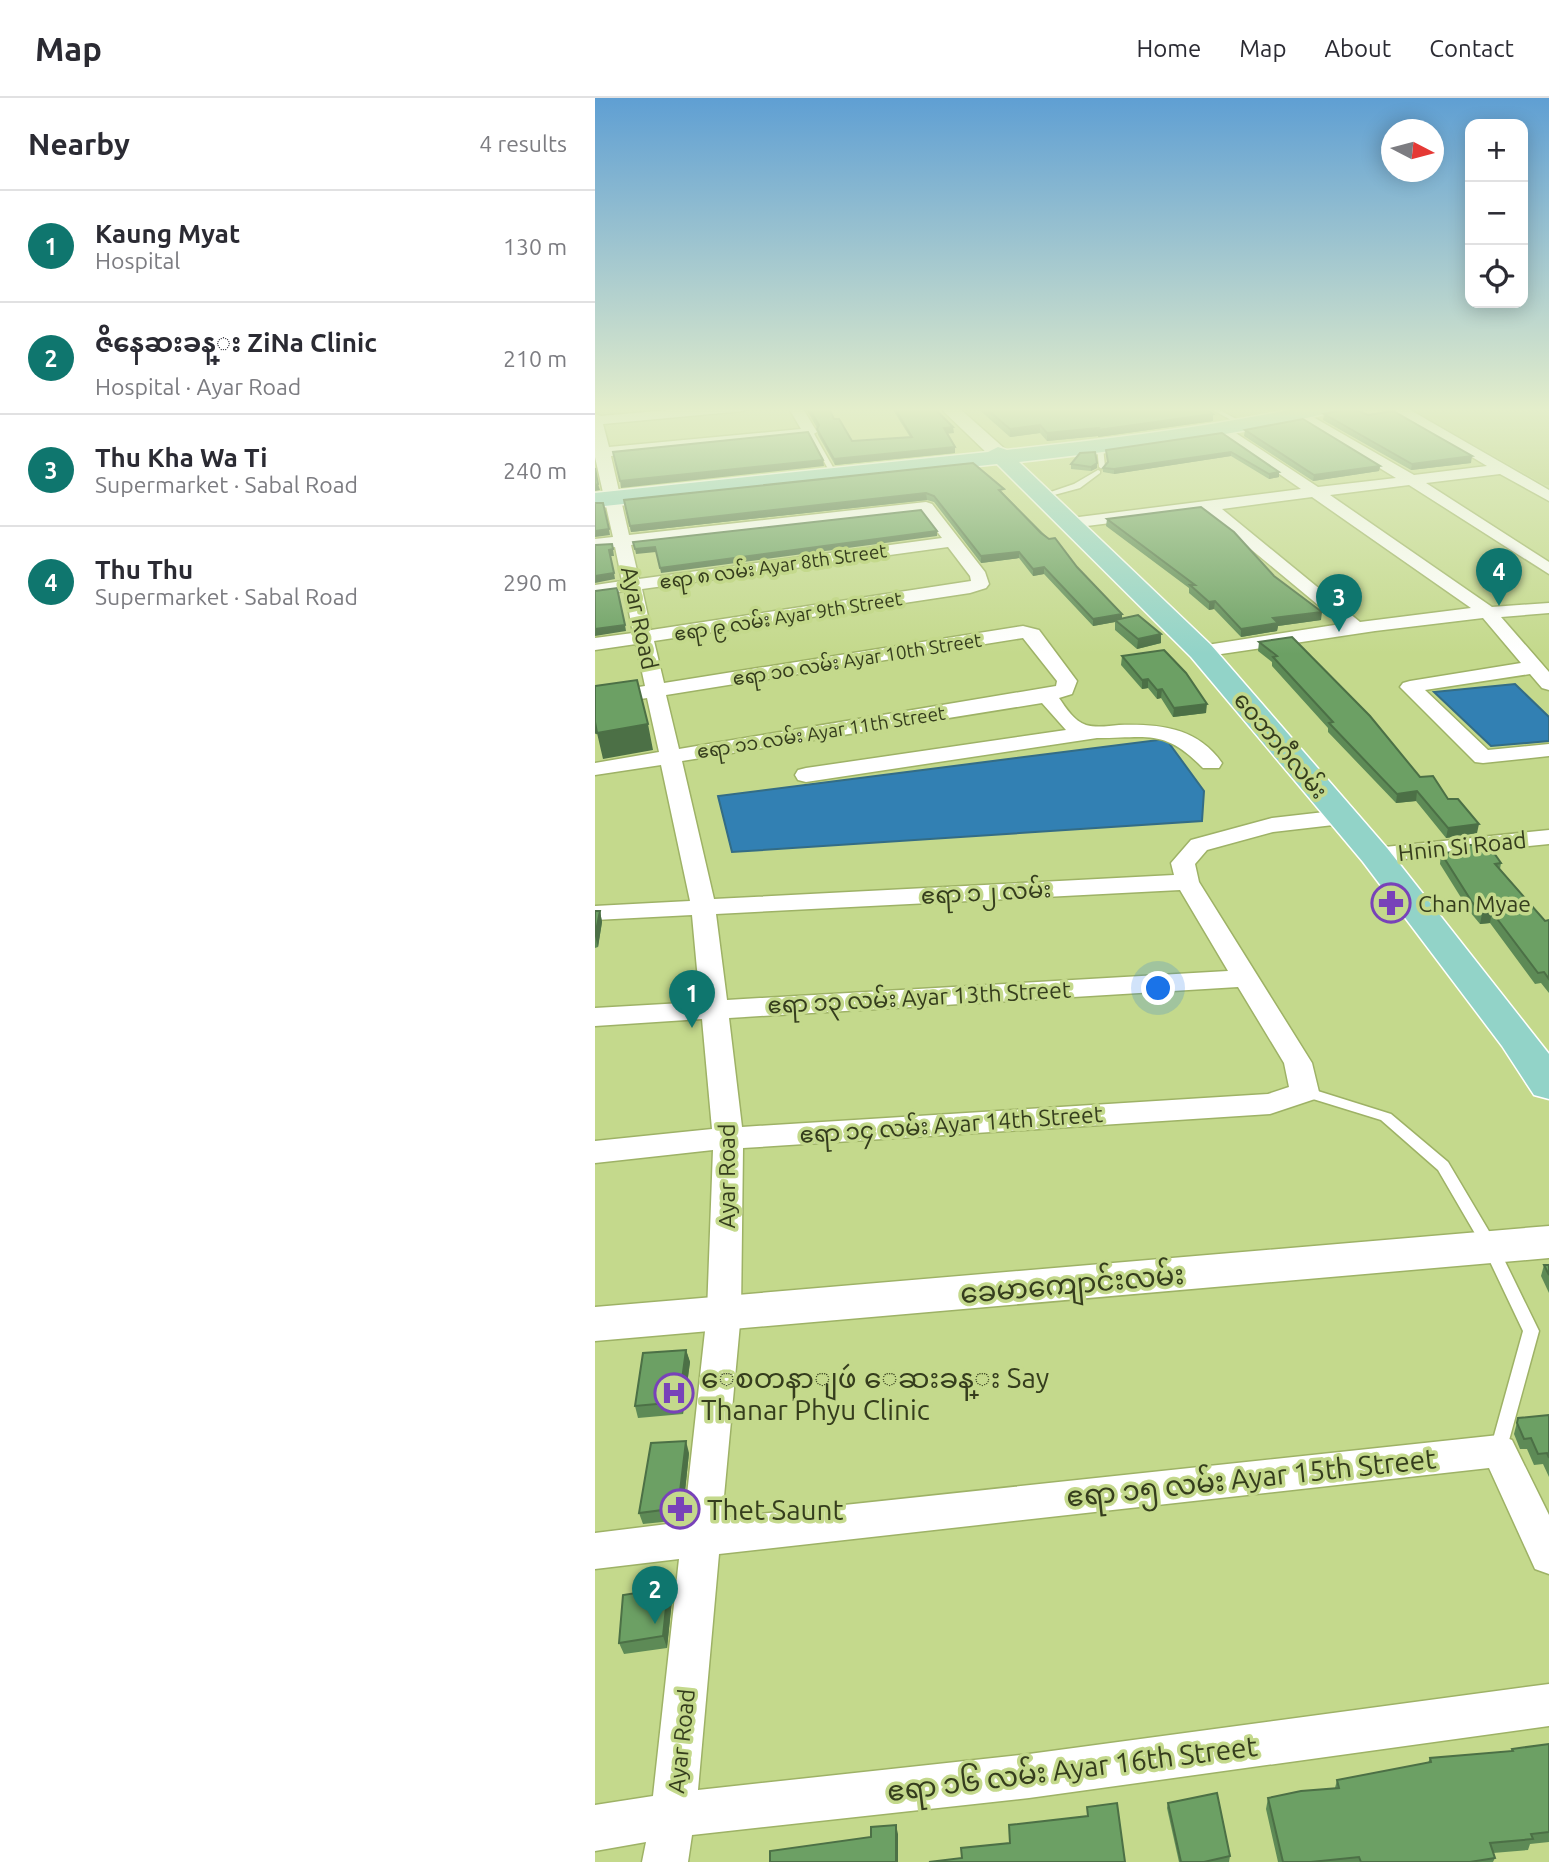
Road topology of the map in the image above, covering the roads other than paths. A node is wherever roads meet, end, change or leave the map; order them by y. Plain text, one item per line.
1 (654, 489) edge
2 (662, 489) edge
3 (1036, 489) edge
4 (1314, 489) edge
5 (1338, 489) edge
6 (1426, 489) edge
7 (1317, 492) junction
8 (604, 495) edge
9 (1209, 506) junction
10 (926, 508) joint
11 (1071, 523) junction
12 (609, 542) edge
13 (951, 542) junction
14 (1544, 563) edge
15 (633, 586) junction
16 (595, 590) edge
17 (1549, 608) edge
18 (1487, 611) junction
19 (1355, 627) junction
20 (642, 638) junction
21 (595, 645) edge
22 (1201, 651) junction
23 (1535, 667) junction
24 (1549, 684) edge
25 (656, 691) junction
26 (1047, 696) junction
27 (595, 701) edge
28 (1097, 732) junction
29 (1549, 750) edge
30 (671, 756) junction
31 (1211, 763) dead end
32 (595, 769) edge
33 (806, 775) dead end
34 (1342, 817) junction
35 (1549, 837) edge
36 (1375, 855) junction
37 (1187, 882) junction
38 (703, 905) junction
39 (595, 913) edge
40 (1244, 978) junction
41 (713, 1009) junction
42 (595, 1017) edge
43 (1549, 1085) edge
44 (1305, 1092) junction
45 (728, 1138) junction
46 (595, 1152) edge
47 (1549, 1242) edge
48 (1491, 1247) junction
49 (724, 1313) junction
50 (595, 1324) edge
51 (1499, 1451) junction
52 (888, 1516) joint
53 (701, 1537) junction
54 (595, 1551) edge
55 (1549, 1556) edge
56 (1549, 1705) edge
57 (673, 1815) junction
58 (595, 1828) edge
59 (665, 1862) edge

1 - 8 main road
2 - 8 main road
3 - 11 main road, ဝေဘာဂီလမ်း
4 - 7 street
5 - 7 street
6 - 14 street
7 - 9 street
7 - 18 street
8 - 12 street, Ayar Road
9 - 11 street
9 - 19 street
10 - 12 street
10 - 13 street
11 - 22 main road, ဝေဘာဂီလမ်း
12 - 15 street, Ayar Road
13 - 15 street, ဧရာ ၈ လမ်း Ayar 8th Street
13 - 20 street, ဧရာ ၉ လမ်း Ayar 9th Street
15 - 16 street, ဧရာ ၈ လမ်း Ayar 8th Street
15 - 20 street, Ayar Road
17 - 18 street
18 - 19 street
18 - 23 street
19 - 22 street
20 - 21 street, ဧရာ ၉ လမ်း Ayar 9th Street
20 - 25 street, Ayar Road
22 - 34 main road, ဝေဘာဂီလမ်း
23 - 24 street
23 - 29 street
25 - 26 street, ဧရာ ၁၀ လမ်း Ayar 10th Street
25 - 27 street, ဧရာ ၁၀ လမ်း Ayar 10th Street
25 - 30 street, Ayar Road
26 - 28 street
26 - 30 street, ဧရာ ၁၁ လမ်း Ayar 11th Street
28 - 31 street
28 - 33 street
30 - 32 street, ဧရာ ၁၁ လမ်း Ayar 11th Street
30 - 38 street, Ayar Road
34 - 36 main road, ဝေဘာဂီလမ်း
34 - 37 street
35 - 36 street, Hnin Si Road
36 - 43 main road, ဝေဘာဂီလမ်း
37 - 38 street, ဧရာ ၁၂ လမ်း
37 - 40 street
38 - 39 street, ဧရာ ၁၂ လမ်း
38 - 41 street, Ayar Road
40 - 41 street, ဧရာ ၁၃ လမ်း Ayar 13th Street
40 - 44 street
41 - 42 street, ဧရာ ၁၃ လမ်း Ayar 13th Street
41 - 45 street, Ayar Road
44 - 45 street, ဧရာ ၁၄ လမ်း Ayar 14th Street
44 - 48 lane
45 - 46 street, ဧရာ ၁၄ လမ်း Ayar 14th Street
45 - 49 street, Ayar Road
47 - 48 street, ခေမာကျောင်းလမ်း
48 - 49 street, ခေမာကျောင်းလမ်း
48 - 51 lane
49 - 50 street, ခေမာကျောင်းလမ်း
49 - 53 street, Ayar Road
51 - 52 street, ဧရာ ၁၅ လမ်း Ayar 15th Street
51 - 55 street
52 - 53 street
53 - 54 street
53 - 57 street, Ayar Road
56 - 57 street, ဧရာ ၁၆ လမ်း Ayar 16th Street
57 - 58 street, ဧရာ ၁၆ လမ်း Ayar 16th Street
57 - 59 street, Ayar Road

